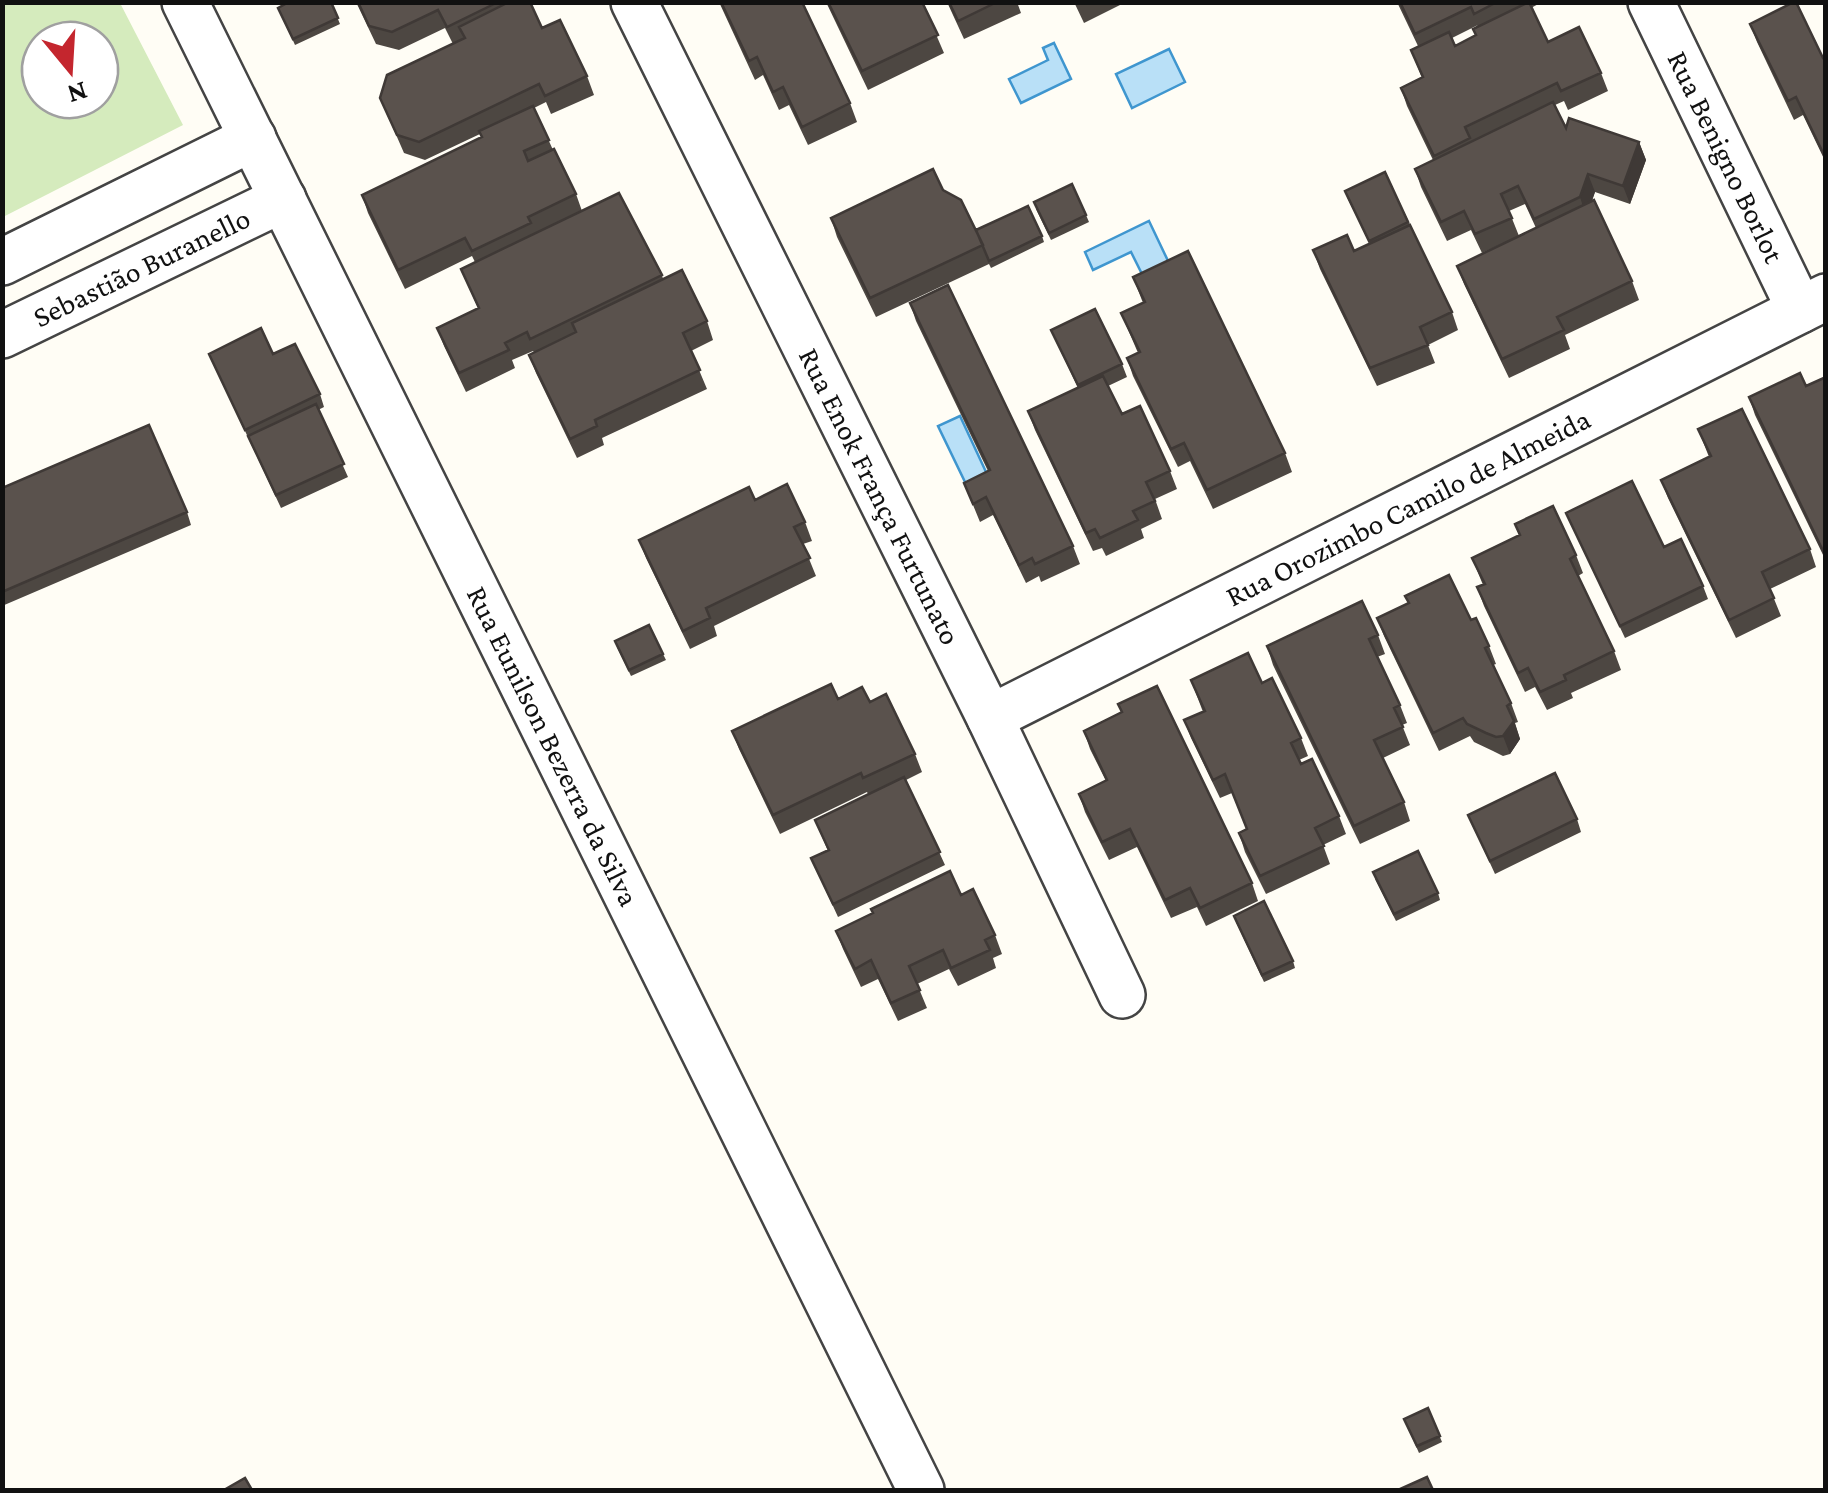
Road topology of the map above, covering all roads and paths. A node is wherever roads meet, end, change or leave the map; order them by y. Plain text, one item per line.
1 (185, 2) edge
2 (634, 2) edge
3 (1651, 2) edge
4 (253, 138) junction
5 (283, 199) junction
6 (2, 262) edge
7 (1813, 304) edge
8 (2, 336) edge
9 (990, 718) junction
10 (1122, 994) dead end
11 (921, 1490) edge

1 - 4 street, Rua Eunilson Bezerra da Silva
2 - 9 street, Rua Enok França Furtunato
3 - 7 street, Rua Benigno Borlot
4 - 5 street, Rua Eunilson Bezerra da Silva
4 - 6 street
5 - 8 street, Sebastião Buranello
5 - 11 street, Rua Eunilson Bezerra da Silva
7 - 9 street, Rua Orozimbo Camilo de Almeida
9 - 10 street, Rua Enok França Furtunato

